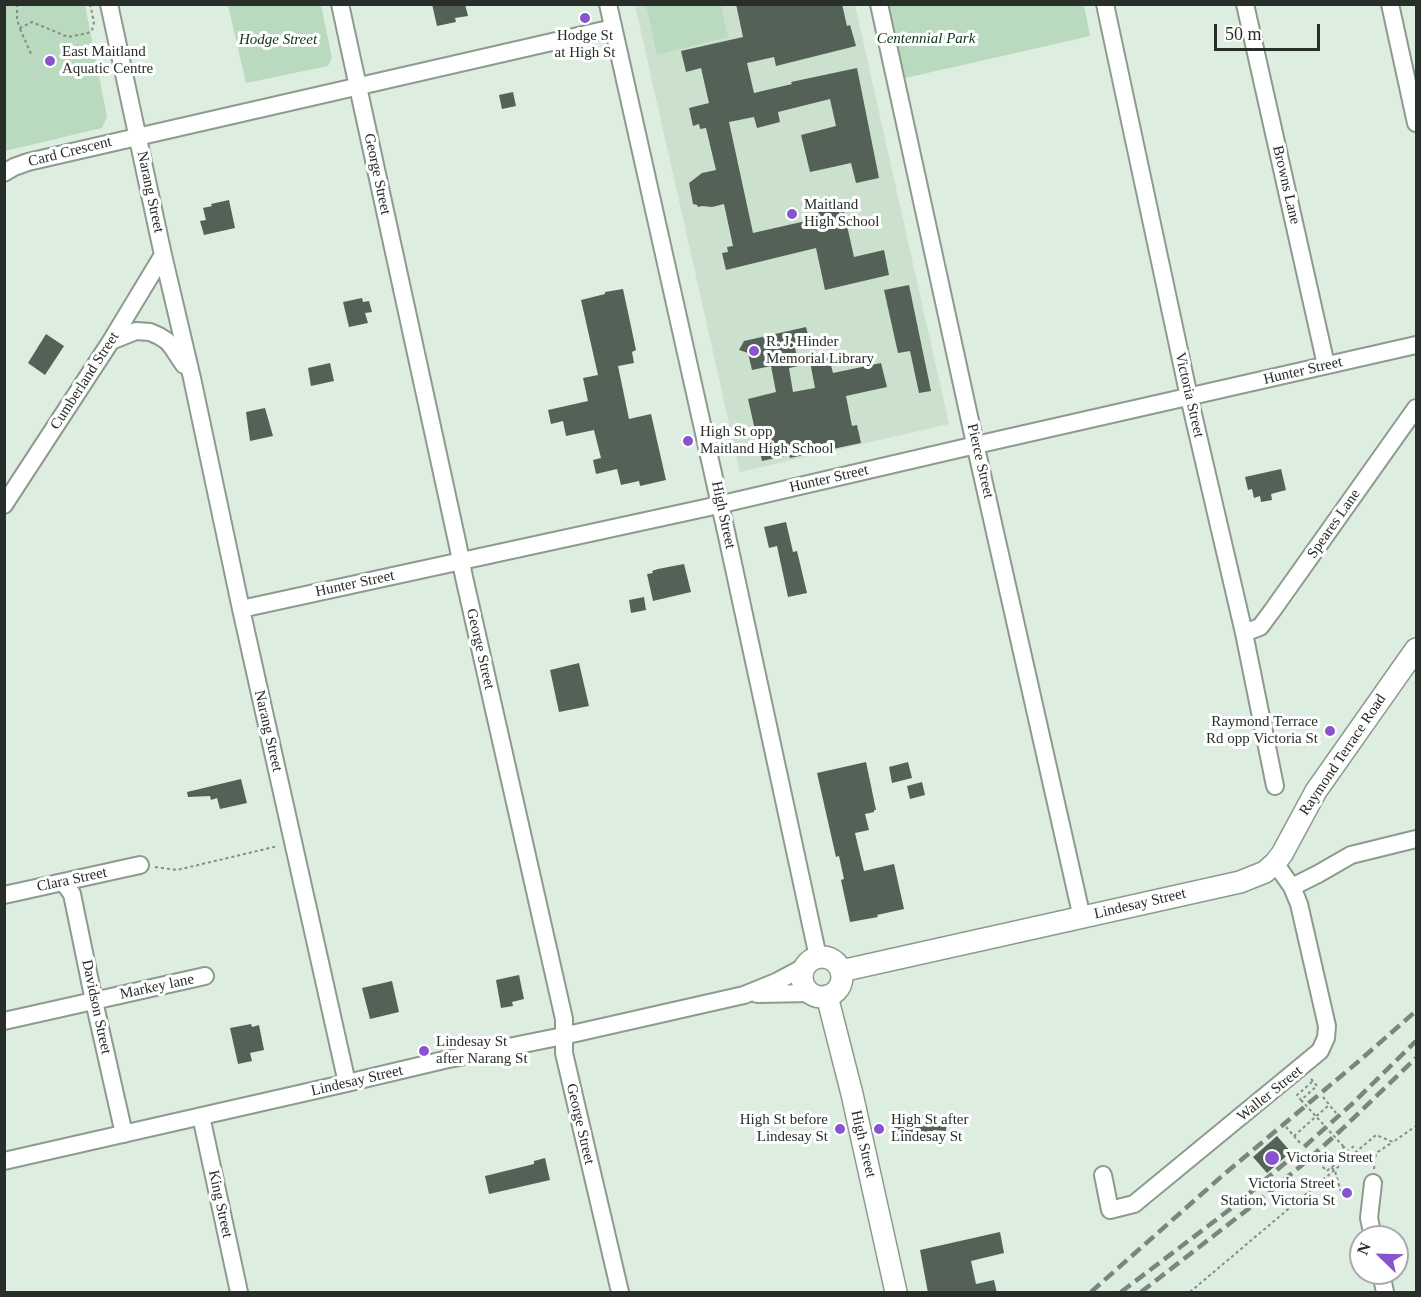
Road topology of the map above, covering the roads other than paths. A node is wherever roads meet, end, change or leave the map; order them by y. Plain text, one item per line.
1 (109, 4) edge
2 (340, 4) edge
3 (608, 4) edge
4 (879, 4) edge
5 (1105, 4) edge
6 (1245, 4) edge
7 (1390, 4) edge
8 (613, 28) junction
9 (357, 85) junction
10 (1416, 123) edge
11 (138, 136) junction
12 (4, 173) edge
13 (163, 255) junction
14 (111, 341) junction
15 (1416, 345) edge
16 (1326, 365) junction
17 (192, 378) junction
18 (1189, 397) junction
19 (1416, 408) edge
20 (976, 445) junction
21 (4, 505) edge
22 (720, 505) junction
23 (460, 561) junction
24 (241, 609) junction
25 (1244, 633) junction
26 (1416, 649) edge
27 (1275, 786) dead end
28 (1416, 839) edge
29 (1275, 863) junction
30 (140, 866) road end
31 (64, 883) junction
32 (1292, 887) junction
33 (4, 895) edge
34 (1082, 918) junction
35 (811, 962) junction
36 (841, 971) junction
37 (205, 976) dead end
38 (744, 994) junction
39 (819, 995) junction
40 (94, 1001) junction
41 (4, 1021) edge
42 (563, 1036) junction
43 (347, 1083) junction
44 (201, 1116) junction
45 (124, 1134) junction
46 (4, 1161) edge
47 (1102, 1175) dead end
48 (1373, 1183) road end
49 (1370, 1225) edge
50 (238, 1293) edge
51 (620, 1293) edge
52 (896, 1293) edge

1 - 11 street, Narang Street
2 - 9 street, George Street
3 - 8 street, High Street
4 - 20 street, Pierce Street
5 - 18 street, Victoria Street
6 - 16 street, Browns Lane
7 - 10 street
8 - 9 street
8 - 22 street, High Street
9 - 11 street
9 - 23 street, George Street
11 - 12 street, Card Crescent
11 - 13 street, Narang Street
13 - 14 street, Cumberland Street
13 - 17 street, Narang Street
14 - 17 street, Narang Street
14 - 21 street, Cumberland Street
15 - 16 street, Hunter Street
16 - 18 street, Hunter Street
17 - 24 street, Narang Street
18 - 20 street, Hunter Street
18 - 25 street, Victoria Street
19 - 25 street, Speares Lane
20 - 22 street, Hunter Street
20 - 34 street, Pierce Street
22 - 23 street, Hunter Street
22 - 35 street, High Street
23 - 24 street, Hunter Street
23 - 42 street, George Street
24 - 43 street, Narang Street
25 - 27 street, Victoria Street
26 - 29 main road, Raymond Terrace Road
28 - 32 street
29 - 32 street
29 - 34 main road, Lindesay Street
30 - 31 street, Clara Street
31 - 33 street, Clara Street
31 - 40 street, Davidson Street
32 - 47 street, Waller Street
34 - 36 main road, Lindesay Street
35 - 36 main road
35 - 38 street, Lindesay Street
35 - 39 main road
36 - 39 main road
37 - 40 street, Markey lane
38 - 39 street, Lindesay Street
38 - 42 street, Lindesay Street
39 - 52 main road, High Street
40 - 41 street, Markey lane
40 - 45 street, Davidson Street
42 - 43 street, Lindesay Street
42 - 51 street, George Street
43 - 44 street, Lindesay Street
44 - 45 street, Lindesay Street
44 - 50 street, King Street
45 - 46 street, Lindesay Street
48 - 49 street

